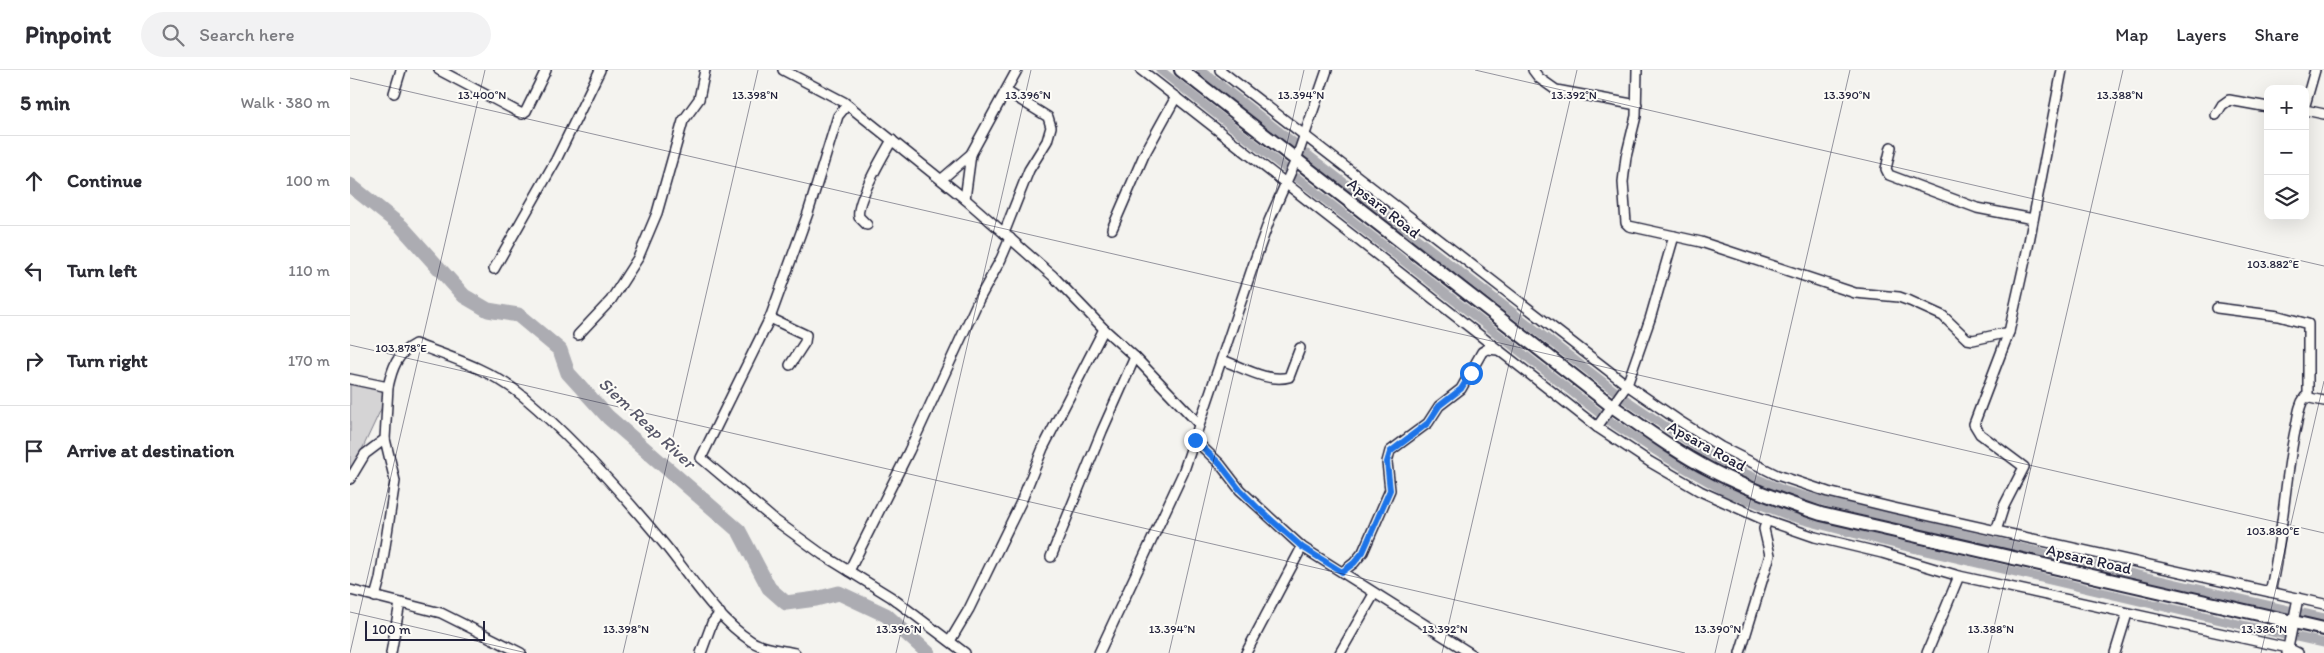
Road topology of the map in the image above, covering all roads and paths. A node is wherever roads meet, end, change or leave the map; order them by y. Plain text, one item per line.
1 (401, 70) edge
2 (439, 70) edge
3 (546, 70) edge
4 (600, 70) edge
5 (705, 70) edge
6 (783, 70) edge
7 (1017, 70) edge
8 (1141, 70) edge
9 (1181, 70) edge
10 (1220, 70) edge
11 (1327, 70) edge
12 (1533, 70) edge
13 (1637, 70) edge
14 (2062, 70) edge
15 (2315, 70) edge
16 (452, 73) edge
17 (1006, 91) junction
18 (2309, 91) edge
19 (394, 93) dead end
20 (1176, 97) junction
21 (847, 105) junction
22 (1637, 105) junction
23 (2264, 106) edge
24 (2309, 111) edge
25 (2324, 114) edge
26 (2216, 115) dead end
27 (1304, 135) junction
28 (892, 140) junction
29 (1891, 147) dead end
30 (971, 154) junction
31 (1296, 160) junction
32 (942, 179) junction
33 (1286, 183) junction
34 (965, 199) junction
35 (2033, 219) junction
36 (867, 225) dead end
37 (1112, 229) dead end
38 (1007, 235) junction
39 (1674, 236) junction
40 (494, 269) dead end
41 (2217, 308) dead end
42 (770, 318) junction
43 (1104, 329) junction
44 (2009, 332) junction
45 (578, 335) dead end
46 (1300, 348) dead end
47 (1499, 350) junction
48 (1136, 357) junction
49 (1222, 360) junction
50 (790, 365) dead end
51 (350, 379) edge
52 (1627, 385) junction
53 (388, 387) junction
54 (2308, 397) junction
55 (2324, 401) edge
56 (1612, 406) junction
57 (1199, 424) junction
58 (1597, 427) junction
59 (385, 439) junction
60 (1195, 440) junction
61 (350, 479) edge
62 (1767, 520) junction
63 (1996, 531) junction
64 (1302, 547) junction
65 (1051, 556) dead end
66 (849, 571) junction
67 (1342, 572) junction
68 (1959, 576) junction
69 (350, 590) edge
70 (2270, 592) junction
71 (1374, 594) junction
72 (375, 597) junction
73 (2298, 598) junction
74 (400, 603) junction
75 (2324, 604) edge
76 (720, 613) junction
77 (2127, 614) junction
78 (2293, 622) junction
79 (2324, 629) edge
80 (950, 642) junction
81 (2287, 650) edge
82 (2118, 651) edge
83 (391, 653) edge
84 (521, 653) edge
85 (701, 653) edge
86 (795, 653) edge
87 (965, 653) edge
88 (1099, 653) edge
89 (1246, 653) edge
90 (1340, 653) edge
91 (1470, 653) edge
92 (1740, 653) edge
93 (1927, 653) edge
94 (2298, 653) edge

1 - 19 street
2 - 16 street
3 - 16 street
4 - 40 street
5 - 45 street
6 - 21 street
7 - 17 street
8 - 20 street
9 - 31 street, Apsara Road
10 - 27 street
11 - 27 street
12 - 22 street
13 - 22 street
14 - 35 street
15 - 18 street
17 - 30 street
17 - 38 street
20 - 33 street
20 - 37 street
21 - 28 street
21 - 42 street
22 - 39 street
23 - 26 street
24 - 25 street
27 - 31 street
27 - 52 street
28 - 32 street
28 - 36 street
29 - 35 street
30 - 32 street
30 - 34 street
31 - 33 street
31 - 56 street, Apsara Road
32 - 34 street
33 - 47 street
33 - 49 street
34 - 38 street
35 - 44 street
38 - 43 street
38 - 66 street
39 - 44 street
39 - 52 street
41 - 54 street
42 - 50 street
42 - 66 street
43 - 48 street
43 - 80 street
44 - 63 street
46 - 49 street
47 - 58 street
47 - 67 street
48 - 57 street
48 - 65 street
49 - 57 street
51 - 53 street
52 - 56 street
52 - 63 street
53 - 59 street
53 - 76 street
54 - 55 street
54 - 70 street
56 - 58 street
56 - 78 street, Apsara Road
57 - 60 street
58 - 62 street
59 - 61 street
59 - 72 street
60 - 64 street
60 - 88 street
62 - 68 street
62 - 92 street
63 - 70 street
64 - 67 street
64 - 89 street
66 - 80 street
67 - 71 street
68 - 77 street
68 - 93 street
69 - 72 street
70 - 73 street
71 - 90 street
71 - 91 street
72 - 74 street
73 - 75 street
73 - 78 street
74 - 83 street
74 - 84 street
76 - 85 street
76 - 86 street
77 - 81 street
77 - 82 street
78 - 79 street, Apsara Road
78 - 81 street
80 - 87 street
81 - 94 street

